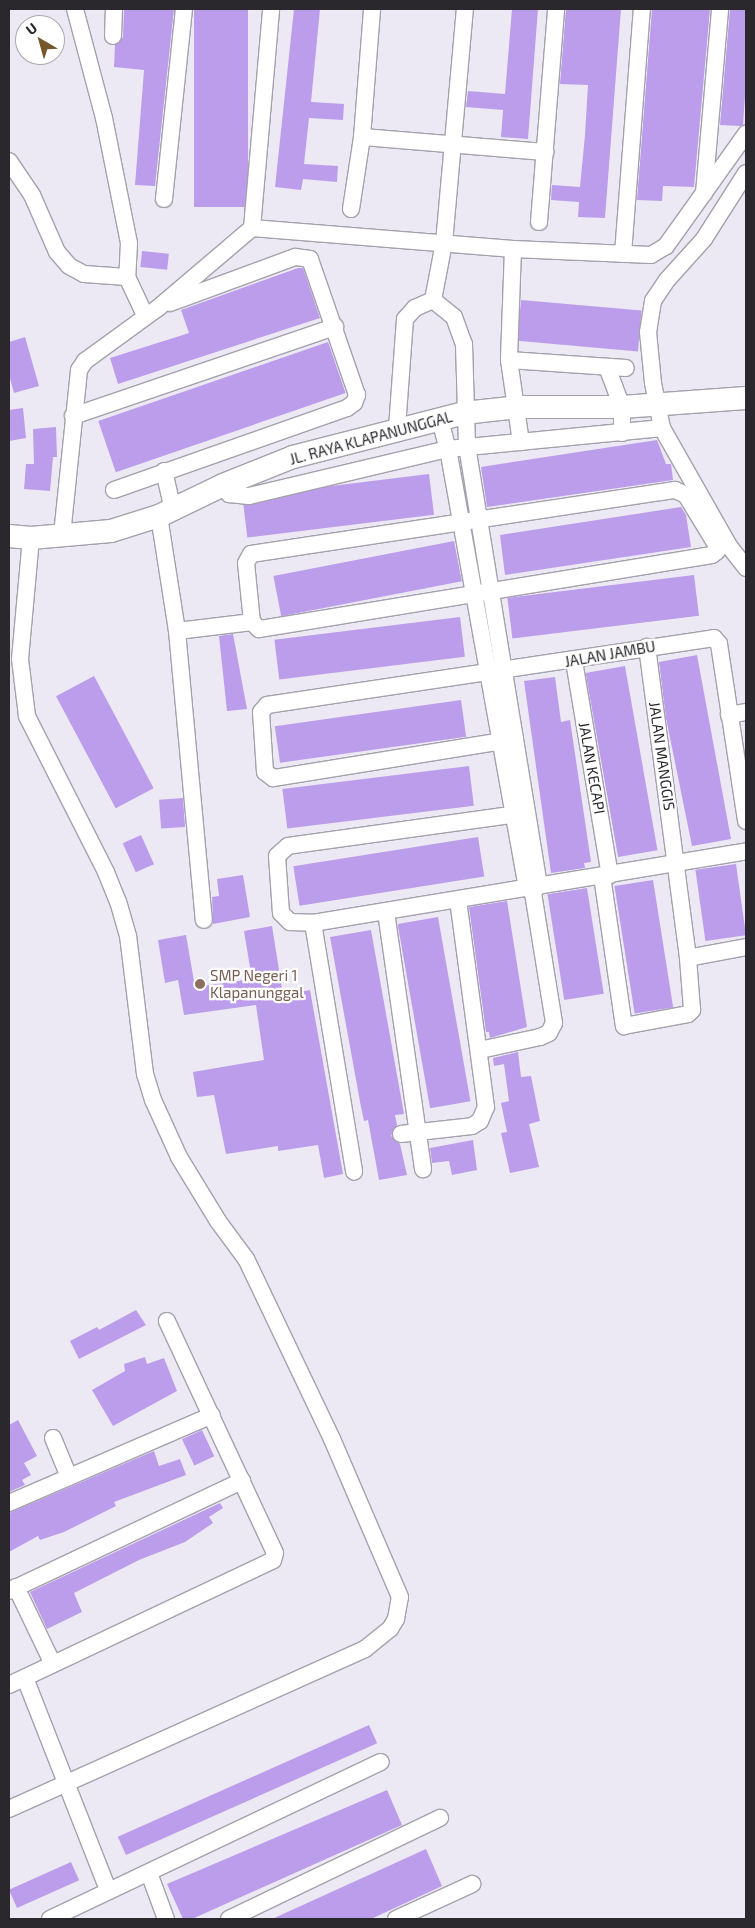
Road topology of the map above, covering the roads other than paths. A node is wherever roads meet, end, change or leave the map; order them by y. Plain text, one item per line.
1 (75, 9) edge
2 (114, 9) edge
3 (184, 9) edge
4 (270, 9) edge
5 (372, 9) edge
6 (465, 9) edge
7 (556, 9) edge
8 (642, 9) edge
9 (720, 9) edge
10 (113, 36) dead end
11 (746, 134) edge
12 (362, 137) junction
13 (453, 146) junction
14 (546, 152) junction
15 (9, 161) edge
16 (746, 173) edge
17 (704, 196) junction
18 (164, 199) dead end
19 (351, 210) dead end
20 (539, 222) dead end
21 (252, 228) junction
22 (444, 243) junction
23 (512, 249) junction
24 (623, 254) junction
25 (127, 277) junction
26 (433, 300) junction
27 (152, 312) junction
28 (335, 327) junction
29 (509, 360) junction
30 (607, 367) junction
31 (626, 368) dead end
32 (746, 398) edge
33 (658, 405) junction
34 (518, 407) junction
35 (622, 407) junction
36 (464, 414) junction
37 (73, 416) junction
38 (440, 420) junction
39 (397, 428) junction
40 (662, 428) junction
41 (622, 433) junction
42 (520, 442) junction
43 (467, 446) junction
44 (448, 449) junction
45 (164, 472) junction
46 (223, 485) junction
47 (114, 490) dead end
48 (166, 513) junction
49 (481, 521) junction
50 (461, 523) junction
51 (62, 535) junction
52 (20, 537) edge
53 (746, 568) edge
54 (482, 594) junction
55 (252, 622) junction
56 (177, 631) junction
57 (647, 647) junction
58 (574, 660) junction
59 (495, 671) junction
60 (746, 712) edge
61 (729, 715) junction
62 (507, 740) junction
63 (519, 814) junction
64 (746, 821) edge
65 (746, 852) edge
66 (677, 865) junction
67 (606, 875) junction
68 (533, 888) junction
69 (458, 901) junction
70 (386, 912) junction
71 (204, 920) dead end
72 (313, 923) junction
73 (746, 947) edge
74 (688, 958) junction
75 (480, 1050) junction
76 (417, 1133) junction
77 (401, 1134) dead end
78 (423, 1169) dead end
79 (354, 1172) dead end
80 (167, 1321) dead end
81 (212, 1416) junction
82 (53, 1438) dead end
83 (69, 1477) junction
84 (242, 1481) junction
85 (10, 1501) edge
86 (12, 1589) edge
87 (52, 1662) junction
88 (25, 1678) junction
89 (9, 1685) edge
90 (381, 1762) dead end
91 (68, 1783) junction
92 (9, 1809) edge
93 (440, 1818) dead end
94 (149, 1873) junction
95 (472, 1884) dead end
96 (108, 1890) junction
97 (84, 1912) edge
98 (50, 1919) edge
99 (166, 1919) edge
100 (229, 1919) edge
101 (396, 1919) edge

1 - 25 street
2 - 10 street
3 - 18 street
4 - 21 street
5 - 12 street
6 - 13 street
7 - 14 street
8 - 24 street
9 - 17 street
11 - 17 street
12 - 13 street
12 - 19 street
13 - 14 street
13 - 22 street
14 - 20 street
15 - 25 street
16 - 33 street
17 - 24 street
21 - 22 street
21 - 27 street
22 - 23 street
22 - 26 street
23 - 24 street
23 - 29 street
25 - 27 street
26 - 36 street
26 - 39 street
27 - 28 street
27 - 37 street
28 - 37 street
28 - 45 street
29 - 30 street
29 - 34 street
30 - 31 street
30 - 35 street
32 - 33 street, JL. RAYA KLAPANUNGGAL
33 - 35 street, JL. RAYA KLAPANUNGGAL
33 - 40 street
34 - 35 street, JL. RAYA KLAPANUNGGAL
34 - 36 street, JL. RAYA KLAPANUNGGAL
34 - 42 street
35 - 41 street
36 - 38 street, JL. RAYA KLAPANUNGGAL
36 - 43 street
37 - 51 street
38 - 39 street, JL. RAYA KLAPANUNGGAL
38 - 44 street
39 - 46 street, JL. RAYA KLAPANUNGGAL
40 - 41 street
40 - 53 street
41 - 42 street
42 - 43 street
43 - 44 street
43 - 49 street
44 - 46 street
44 - 50 street
45 - 47 street
45 - 48 street
46 - 48 street, JL. RAYA KLAPANUNGGAL
48 - 51 street, JL. RAYA KLAPANUNGGAL
48 - 56 street
49 - 50 street
49 - 54 street
49 - 54 street
50 - 54 street
50 - 55 street
51 - 52 street, JL. RAYA KLAPANUNGGAL
52 - 91 street
54 - 55 street
54 - 59 street
55 - 56 street
56 - 71 street
57 - 58 street, JALAN JAMBU
57 - 61 street, JALAN JAMBU
57 - 66 street, JALAN MANGGIS
58 - 59 street, JALAN JAMBU
58 - 67 street, JALAN KECAPI
59 - 62 street
59 - 62 street, JALAN JAMBU
60 - 61 street
61 - 64 street
62 - 63 street
63 - 68 street
63 - 72 street
65 - 66 street
66 - 67 street
66 - 74 street, JALAN MANGGIS
67 - 68 street
67 - 74 street, JALAN KECAPI
68 - 69 street
68 - 75 street
69 - 70 street
69 - 75 street
70 - 72 street
70 - 76 street
72 - 79 street
73 - 74 street
75 - 76 street
76 - 77 street
76 - 78 street
80 - 81 street
81 - 83 street
81 - 84 street
82 - 83 street
83 - 85 street
84 - 86 street
84 - 87 street
86 - 87 street
87 - 88 street
88 - 89 street
88 - 91 street
90 - 94 street
91 - 92 street
91 - 96 street
93 - 100 street
94 - 96 street
94 - 99 street
95 - 101 street
96 - 97 street
97 - 98 street

